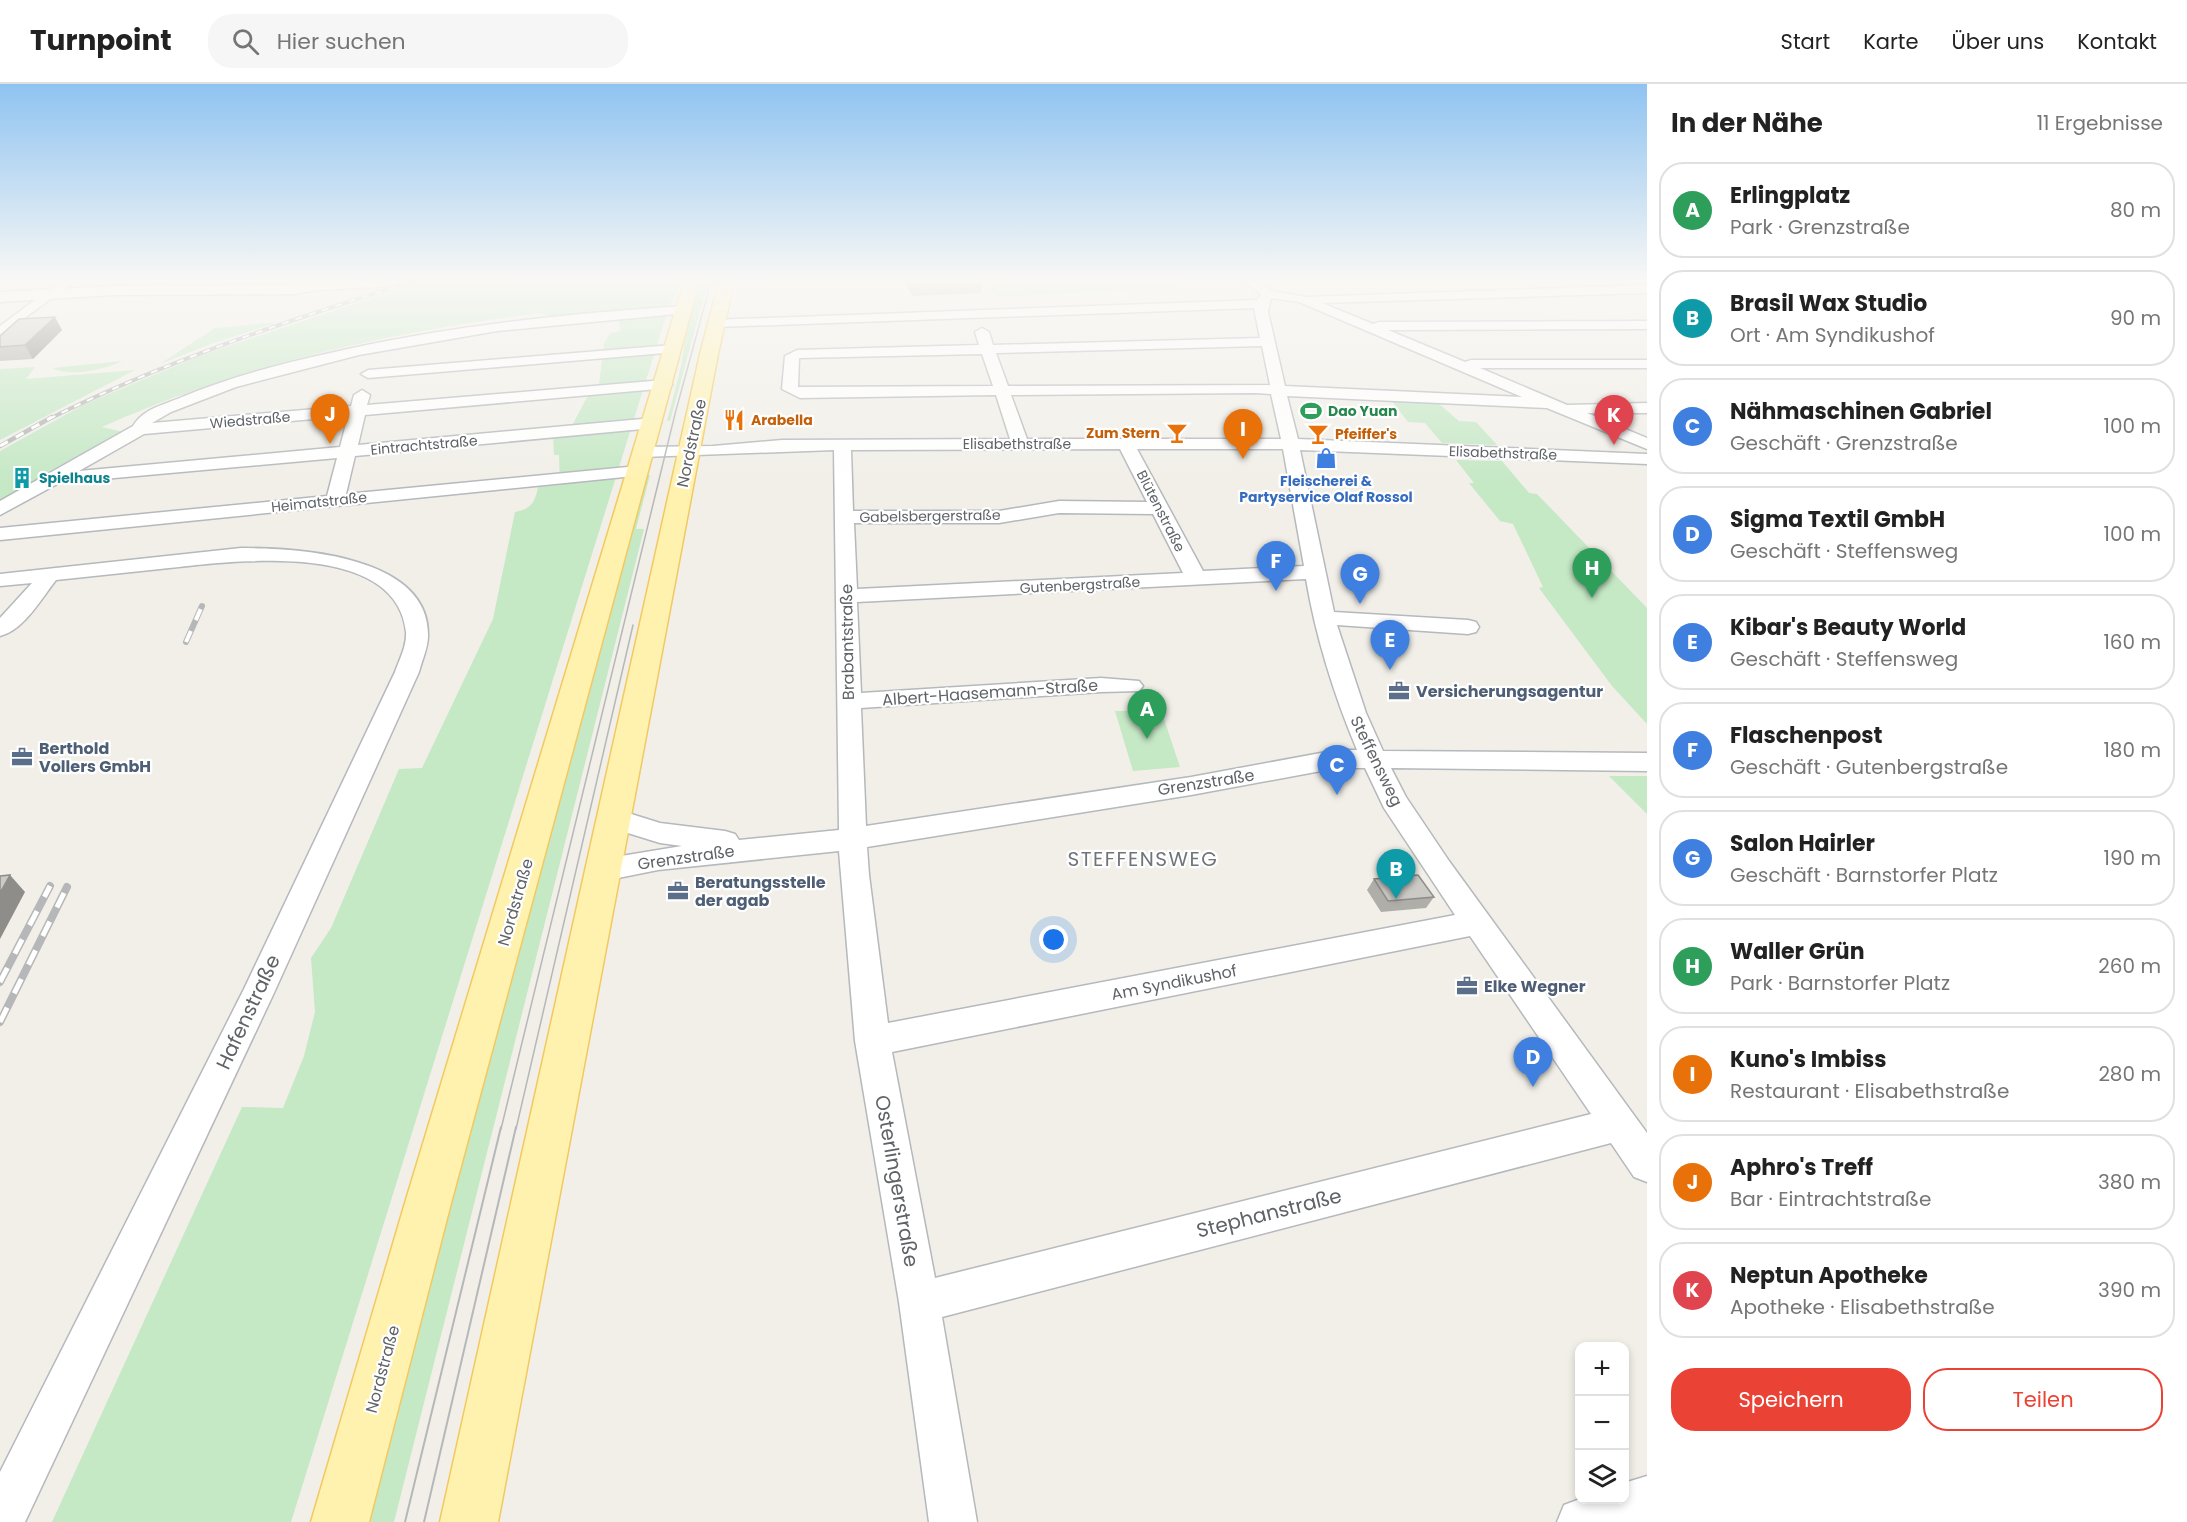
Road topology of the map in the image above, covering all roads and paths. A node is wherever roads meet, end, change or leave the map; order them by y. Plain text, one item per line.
1 (367, 349) edge
2 (374, 349) edge
3 (671, 349) edge
4 (672, 349) edge
5 (710, 349) edge
6 (953, 349) edge
7 (988, 349) edge
8 (1269, 349) edge
9 (1422, 349) edge
10 (1458, 364) junction
11 (1647, 364) edge
12 (368, 374) junction
13 (664, 385) junction
14 (1278, 390) junction
15 (1003, 391) junction
16 (1554, 405) junction
17 (1647, 408) edge
18 (358, 411) junction
19 (140, 429) junction
20 (1020, 444) junction
21 (1126, 444) junction
22 (1290, 444) junction
23 (1647, 444) edge
24 (842, 445) junction
25 (690, 446) junction
26 (646, 447) junction
27 (346, 453) junction
28 (1647, 459) edge
29 (52, 479) junction
30 (334, 500) junction
31 (1160, 508) junction
32 (0, 509) edge
33 (844, 517) junction
34 (0, 534) edge
35 (1314, 572) junction
36 (1196, 578) junction
37 (44, 582) junction
38 (3, 589) edge
39 (846, 596) junction
40 (1324, 618) junction
41 (1468, 627) dead end
42 (0, 629) edge
43 (1131, 686) dead end
44 (848, 701) junction
45 (1373, 758) junction
46 (1647, 762) edge
47 (612, 818) junction
48 (851, 839) junction
49 (768, 846) junction
50 (603, 870) junction
51 (1476, 922) junction
52 (872, 1041) junction
53 (1619, 1124) junction
54 (1647, 1164) edge
55 (919, 1302) junction
56 (1647, 1499) edge
57 (0, 1522) edge
58 (340, 1522) edge
59 (469, 1522) edge
60 (953, 1522) edge
61 (1581, 1522) edge

1 - 19 street
2 - 12 street
3 - 12 street
4 - 13 main road, Nordstraße
5 - 25 main road, Nordstraße
6 - 15 street
7 - 15 street
8 - 14 street, Steffensweg
9 - 10 street
10 - 11 street
10 - 16 street
12 - 18 street
13 - 18 street, Wiedstraße
13 - 26 main road, Nordstraße
14 - 15 street
14 - 16 street
14 - 22 street, Steffensweg
15 - 20 street
16 - 17 street
16 - 23 street
18 - 19 street, Wiedstraße
18 - 27 street
19 - 29 street, Wiedstraße
20 - 21 street, Elisabethstraße
20 - 24 street, Elisabethstraße
21 - 22 street, Elisabethstraße
21 - 31 street, Blütenstraße
22 - 28 street, Elisabethstraße
22 - 35 street, Steffensweg
24 - 25 street, Elisabethstraße
24 - 33 street, Brabantstraße
25 - 26 street, Elisabethstraße
25 - 47 main road, Nordstraße
26 - 27 street, Eintrachtstraße
26 - 30 street, Heimatstraße
26 - 58 main road, Nordstraße
27 - 29 street, Eintrachtstraße
27 - 30 street
29 - 32 street, Wiedstraße
30 - 34 street, Heimatstraße
31 - 33 street, Gabelsbergerstraße
31 - 36 street, Blütenstraße
33 - 39 street, Brabantstraße
35 - 36 street, Gutenbergstraße
35 - 40 street, Steffensweg
36 - 39 street, Gutenbergstraße
37 - 38 street, Hafenstraße
37 - 42 street
37 - 57 street, Hafenstraße
39 - 44 street, Brabantstraße
40 - 41 street
40 - 45 street, Steffensweg
43 - 44 street, Albert-Haasemann-Straße
44 - 48 street, Brabantstraße
45 - 46 street, Grenzstraße
45 - 48 street, Grenzstraße
45 - 51 street, Steffensweg
47 - 49 street, Grenzstraße
47 - 50 main road, Nordstraße
48 - 49 street, Grenzstraße
48 - 52 street, Osterlingerstraße
49 - 50 street, Grenzstraße
50 - 59 main road, Nordstraße
51 - 52 street, Am Syndikushof
51 - 53 street, Steffensweg
52 - 55 street, Osterlingerstraße
53 - 54 street, Steffensweg
53 - 55 street, Stephanstraße
55 - 60 street, Osterlingerstraße
56 - 61 street

